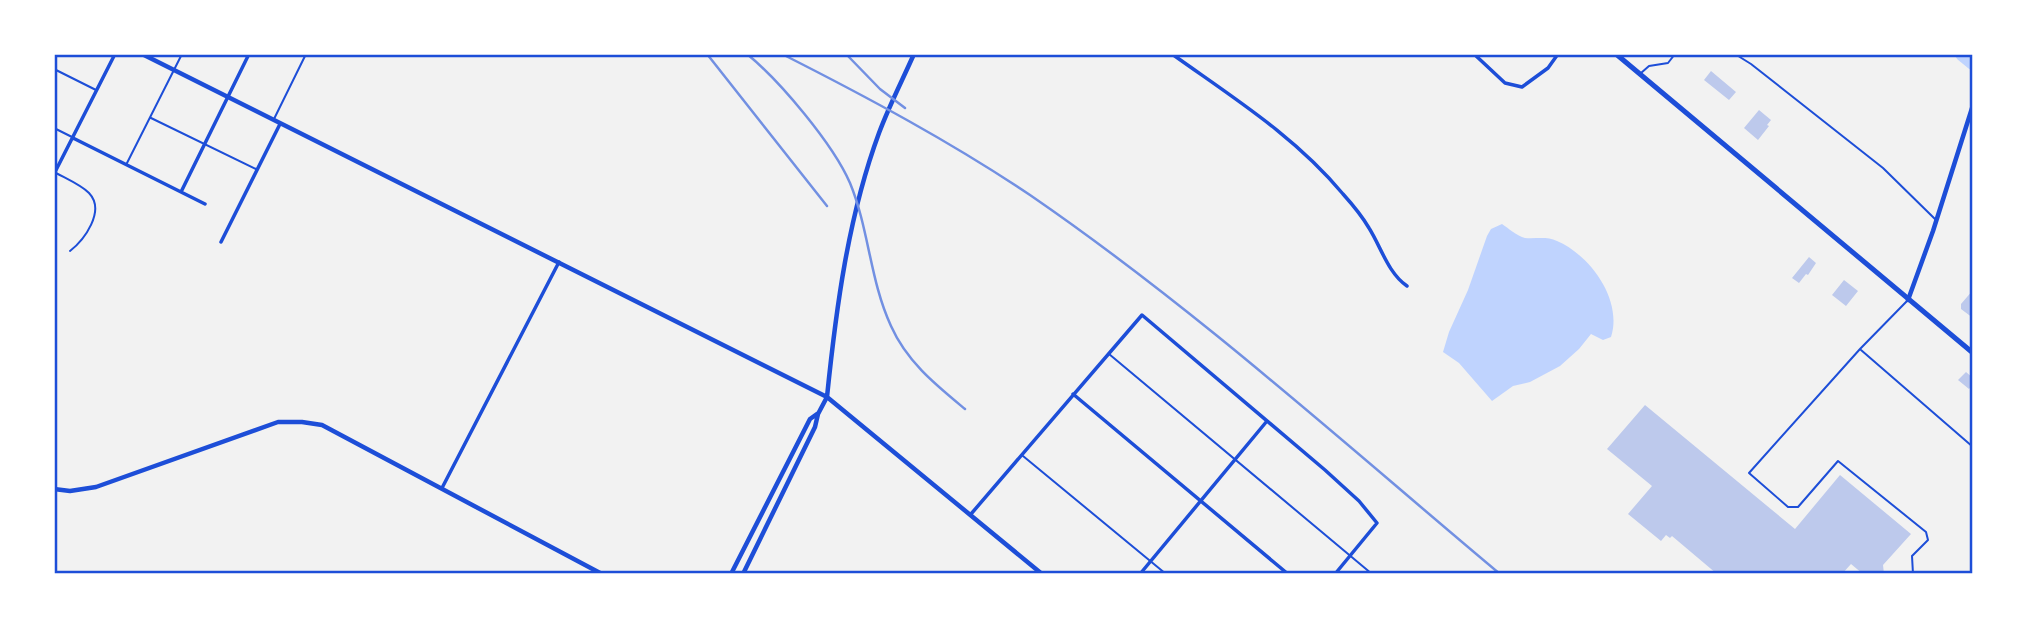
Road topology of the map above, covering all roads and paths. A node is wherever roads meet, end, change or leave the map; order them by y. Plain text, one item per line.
1 (115, 54) edge
2 (142, 54) edge
3 (182, 54) edge
4 (249, 54) edge
5 (306, 54) edge
6 (914, 54) edge
7 (1172, 54) edge
8 (1474, 54) edge
9 (1558, 54) edge
10 (1616, 54) edge
11 (1675, 54) edge
12 (1735, 54) edge
13 (54, 69) edge
14 (174, 70) junction
15 (1640, 74) junction
16 (97, 90) junction
17 (228, 98) junction
18 (1973, 105) edge
19 (150, 118) junction
20 (274, 121) junction
21 (280, 124) junction
22 (54, 128) edge
23 (73, 138) junction
24 (205, 144) junction
25 (126, 164) junction
26 (257, 170) junction
27 (55, 173) edge
28 (181, 192) junction
29 (205, 204) dead end
30 (1937, 221) junction
31 (221, 242) dead end
32 (70, 251) dead end
33 (559, 262) junction
34 (1407, 286) dead end
35 (1908, 300) junction
36 (1860, 349) junction
37 (1109, 353) junction
38 (1973, 354) edge
39 (1073, 394) junction
40 (827, 397) junction
41 (818, 414) junction
42 (1267, 421) junction
43 (1973, 447) edge
44 (1022, 455) junction
45 (1235, 459) junction
46 (442, 488) junction
47 (54, 489) edge
48 (1200, 500) junction
49 (971, 514) junction
50 (1350, 555) junction
51 (1150, 561) junction
52 (601, 574) edge
53 (732, 574) edge
54 (743, 574) edge
55 (1042, 574) edge
56 (1140, 574) edge
57 (1166, 574) edge
58 (1288, 574) edge
59 (1335, 574) edge
60 (1372, 574) edge
61 (1913, 574) edge

1 - 16 street
2 - 14 main road
3 - 14 lane
4 - 17 street
5 - 20 lane
6 - 40 main road
7 - 34 street
8 - 9 street
10 - 15 highway
11 - 15 lane
12 - 30 lane
13 - 16 lane
14 - 17 main road
14 - 19 lane
15 - 35 highway
16 - 23 street
17 - 20 main road
17 - 24 street
18 - 30 main road
19 - 24 lane
19 - 25 lane
20 - 21 main road
21 - 26 street
21 - 33 main road
22 - 23 lane
23 - 25 street
23 - 27 street
24 - 26 lane
24 - 28 street
25 - 28 street
26 - 31 street
27 - 32 lane
28 - 29 street
30 - 35 main road
33 - 40 main road
33 - 46 street
35 - 36 lane
35 - 38 highway
36 - 43 lane
36 - 61 lane
37 - 39 street
37 - 42 street
37 - 45 lane
39 - 44 street
39 - 48 street
40 - 41 main road
40 - 49 main road
41 - 53 main road
41 - 54 main road
42 - 45 street
42 - 50 street
44 - 49 street
44 - 51 lane
45 - 48 street
45 - 50 lane
46 - 47 main road
46 - 52 main road
48 - 51 street
48 - 58 street
49 - 55 main road
50 - 59 street
50 - 60 lane
51 - 56 street
51 - 57 lane

